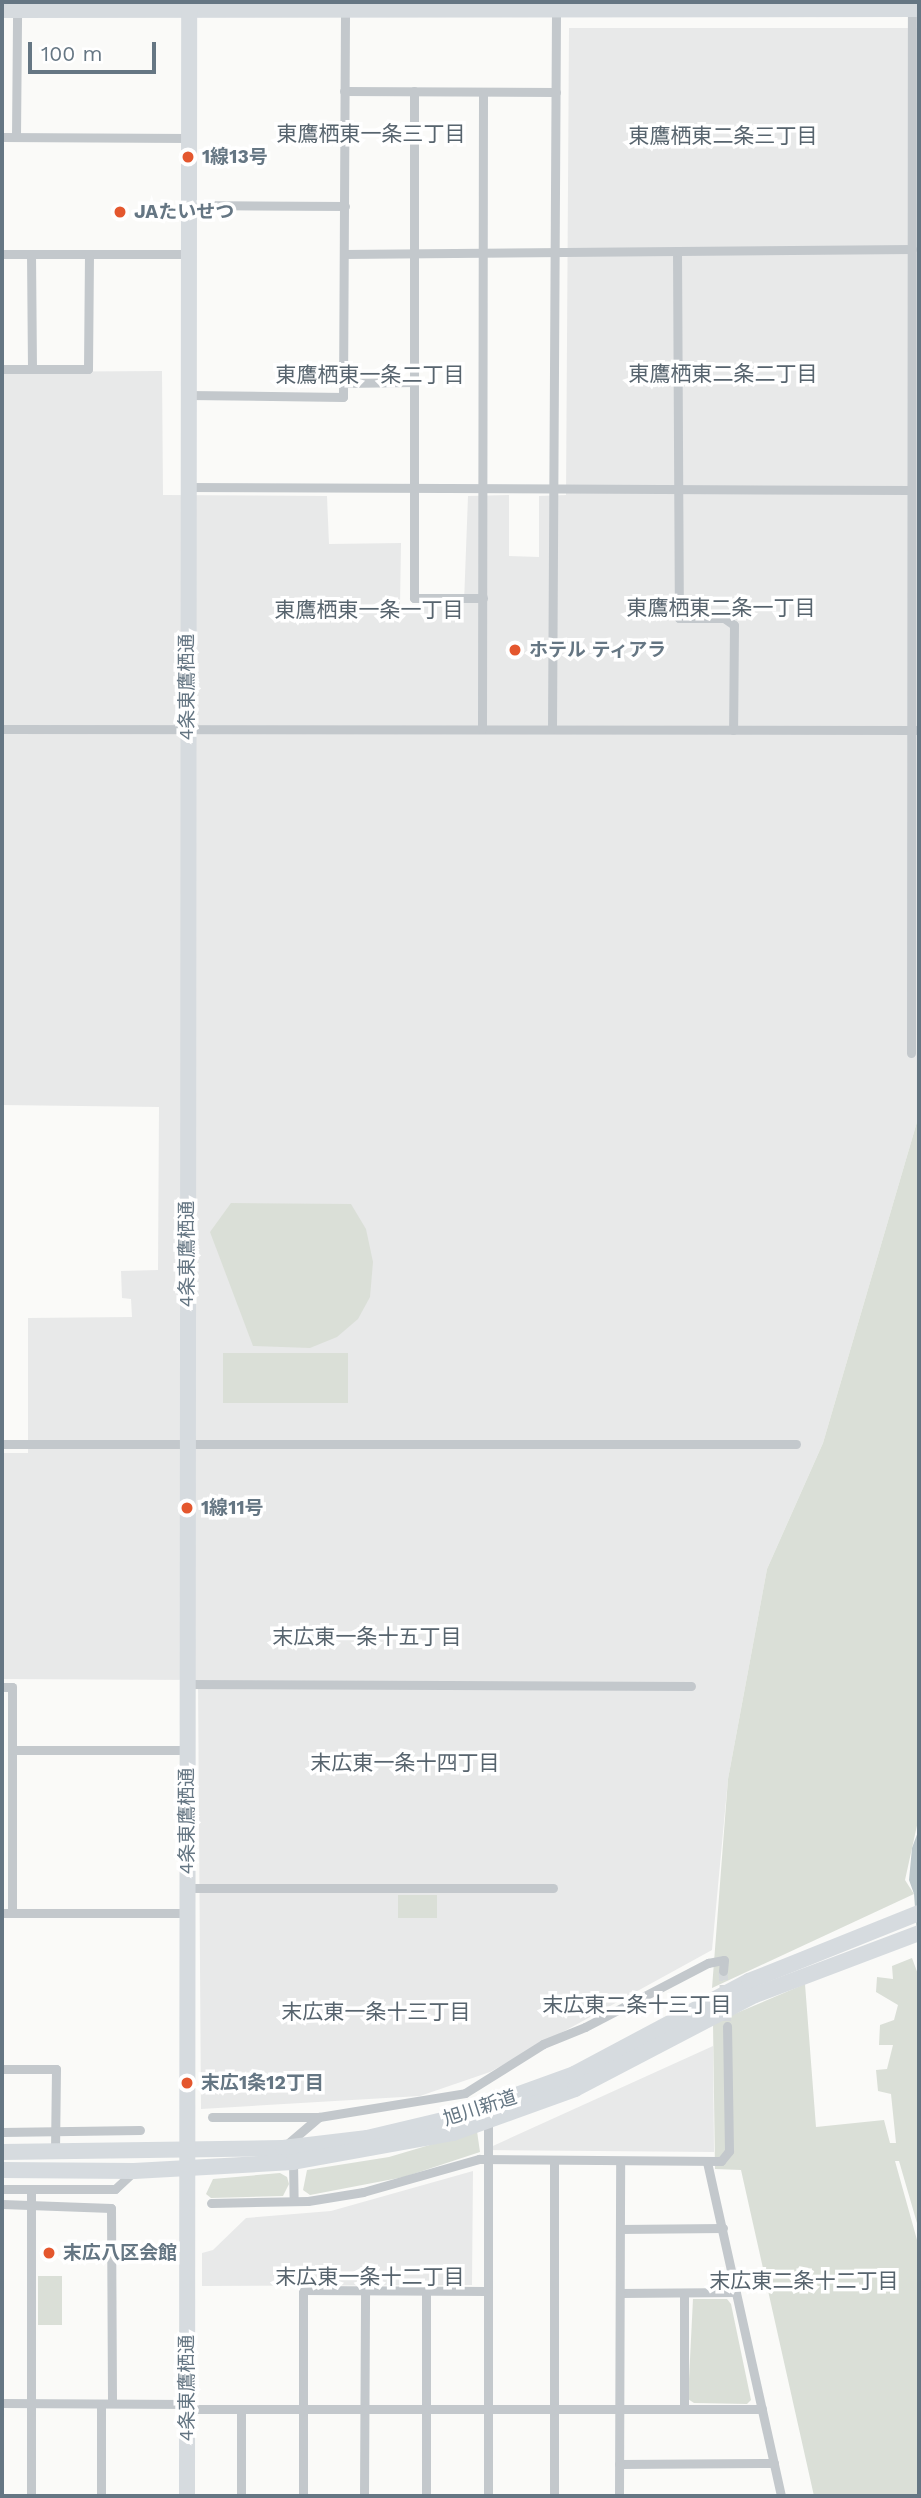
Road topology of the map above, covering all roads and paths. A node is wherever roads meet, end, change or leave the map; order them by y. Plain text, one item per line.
1 (189, 7) edge
2 (345, 7) edge
3 (556, 7) edge
4 (915, 7) edge
5 (9, 11) edge
6 (344, 91) junction
7 (414, 91) junction
8 (483, 92) junction
9 (556, 92) junction
10 (2, 137) edge
11 (16, 137) junction
12 (188, 138) junction
13 (188, 205) junction
14 (345, 206) junction
15 (912, 249) junction
16 (677, 251) junction
17 (2, 254) edge
18 (31, 254) junction
19 (188, 254) junction
20 (344, 254) junction
21 (415, 254) junction
22 (89, 255) junction
23 (482, 255) junction
24 (555, 255) junction
25 (2, 369) edge
26 (32, 369) junction
27 (414, 382) junction
28 (344, 383) junction
29 (188, 395) junction
30 (187, 487) junction
31 (483, 488) junction
32 (555, 488) junction
33 (677, 489) junction
34 (414, 490) junction
35 (911, 490) junction
36 (483, 598) junction
37 (2, 729) edge
38 (187, 729) junction
39 (482, 729) junction
40 (552, 729) junction
41 (733, 730) junction
42 (915, 730) edge
43 (911, 1054) dead end
44 (2, 1444) edge
45 (188, 1444) junction
46 (796, 1444) dead end
47 (187, 1684) junction
48 (691, 1686) dead end
49 (2, 1687) edge
50 (187, 1749) junction
51 (12, 1750) junction
52 (187, 1888) junction
53 (553, 1888) dead end
54 (7, 1913) edge
55 (188, 1913) junction
56 (919, 1913) edge
57 (919, 1933) edge
58 (723, 1971) dead end
59 (763, 1983) junction
60 (727, 2026) tunnel mouth
61 (2, 2069) edge
62 (476, 2087) junction
63 (487, 2115) junction
64 (212, 2117) dead end
65 (318, 2117) junction
66 (140, 2130) dead end
67 (2, 2132) edge
68 (55, 2132) junction
69 (283, 2148) junction
70 (2, 2152) edge
71 (55, 2152) junction
72 (187, 2152) junction
73 (489, 2160) junction
74 (293, 2161) junction
75 (620, 2162) junction
76 (707, 2162) junction
77 (554, 2163) junction
78 (187, 2169) junction
79 (2, 2170) edge
80 (134, 2171) junction
81 (2, 2189) edge
82 (31, 2190) junction
83 (294, 2202) junction
84 (211, 2203) dead end
85 (2, 2204) edge
86 (30, 2205) junction
87 (723, 2228) junction
88 (620, 2229) junction
89 (487, 2291) junction
90 (736, 2292) junction
91 (365, 2293) junction
92 (426, 2293) junction
93 (620, 2293) junction
94 (684, 2293) junction
95 (2, 2403) edge
96 (31, 2403) junction
97 (106, 2403) junction
98 (187, 2406) junction
99 (684, 2408) junction
100 (241, 2409) junction
101 (303, 2409) junction
102 (364, 2409) junction
103 (488, 2409) junction
104 (554, 2409) junction
105 (762, 2409) junction
106 (426, 2410) junction
107 (620, 2410) junction
108 (774, 2463) junction
109 (619, 2464) junction
110 (31, 2496) edge
111 (101, 2496) edge
112 (187, 2496) edge
113 (241, 2496) edge
114 (303, 2496) edge
115 (364, 2496) edge
116 (426, 2496) edge
117 (488, 2496) edge
118 (554, 2496) edge
119 (619, 2496) edge
120 (781, 2496) edge

1 - 2 main road
1 - 5 main road
1 - 12 highway, 4条東鷹栖通
2 - 3 main road
2 - 6 street
3 - 4 main road
3 - 9 street
4 - 15 street
5 - 11 street
6 - 7 street
6 - 14 street
7 - 8 street
7 - 21 street
8 - 9 street
8 - 23 street
9 - 24 street
10 - 11 street
11 - 12 street
12 - 13 highway, 4条東鷹栖通
13 - 14 street
13 - 19 highway, 4条東鷹栖通
14 - 20 street
15 - 16 street
15 - 35 street
16 - 24 street
16 - 33 street
17 - 18 street
18 - 22 street
18 - 26 street
19 - 22 street
19 - 29 highway, 4条東鷹栖通
20 - 21 street
20 - 28 street
21 - 23 street
21 - 27 street
22 - 26 street
23 - 24 street
23 - 31 street
24 - 32 street
25 - 26 street
27 - 28 street
27 - 34 street
28 - 29 street
29 - 30 highway, 4条東鷹栖通
30 - 34 street
30 - 38 highway, 4条東鷹栖通
31 - 32 street
31 - 34 street
31 - 36 street
32 - 33 street
32 - 40 street
33 - 35 street
33 - 41 street
34 - 36 street
35 - 42 street
36 - 39 street
37 - 38 street
38 - 39 street
38 - 45 highway, 4条東鷹栖通
39 - 40 street
40 - 41 street
41 - 42 street
42 - 43 street
44 - 45 street
45 - 46 street
45 - 47 highway, 4条東鷹栖通
47 - 48 street
47 - 50 highway, 4条東鷹栖通
49 - 51 street
50 - 51 street
50 - 52 highway, 4条東鷹栖通
51 - 54 street
52 - 53 street
52 - 55 highway, 4条東鷹栖通
54 - 55 street
55 - 72 highway, 4条東鷹栖通
56 - 59 highway, 旭川新道
57 - 59 highway, 旭川新道
58 - 62 street
59 - 63 highway, 旭川新道
60 - 76 street
61 - 68 street
62 - 63 street
62 - 65 street
63 - 69 highway, 旭川新道
63 - 73 street
63 - 74 highway, 旭川新道
64 - 65 street
65 - 69 street
66 - 68 street
67 - 68 street
68 - 71 street
69 - 72 highway, 旭川新道
70 - 71 highway, 旭川新道
71 - 72 highway, 旭川新道
72 - 78 highway, 4条東鷹栖通
73 - 77 street
73 - 83 street
73 - 89 street
74 - 78 highway, 旭川新道
74 - 83 street
75 - 76 street
75 - 77 street
75 - 88 street
76 - 87 street
77 - 104 street
78 - 80 highway, 旭川新道
78 - 98 highway, 4条東鷹栖通
79 - 80 highway, 旭川新道
80 - 82 street
81 - 82 street
82 - 86 street
83 - 84 street
85 - 86 street
86 - 96 street
86 - 97 street
87 - 88 street
87 - 90 street
88 - 93 street
89 - 92 street
89 - 103 street
90 - 94 street
90 - 105 street
91 - 92 street
91 - 101 street
91 - 102 street
92 - 106 street
93 - 94 street
93 - 107 street
94 - 99 street
95 - 96 street
96 - 97 street
96 - 110 street
97 - 98 street
97 - 111 street
98 - 100 street
98 - 112 highway, 4条東鷹栖通
99 - 105 street
99 - 107 street
100 - 101 street
100 - 113 street
101 - 102 street
101 - 114 street
102 - 106 street
102 - 115 street
103 - 104 street
103 - 106 street
103 - 117 street
104 - 107 street
104 - 118 street
105 - 108 street
106 - 116 street
107 - 109 street
108 - 109 street
108 - 120 street
109 - 119 street

